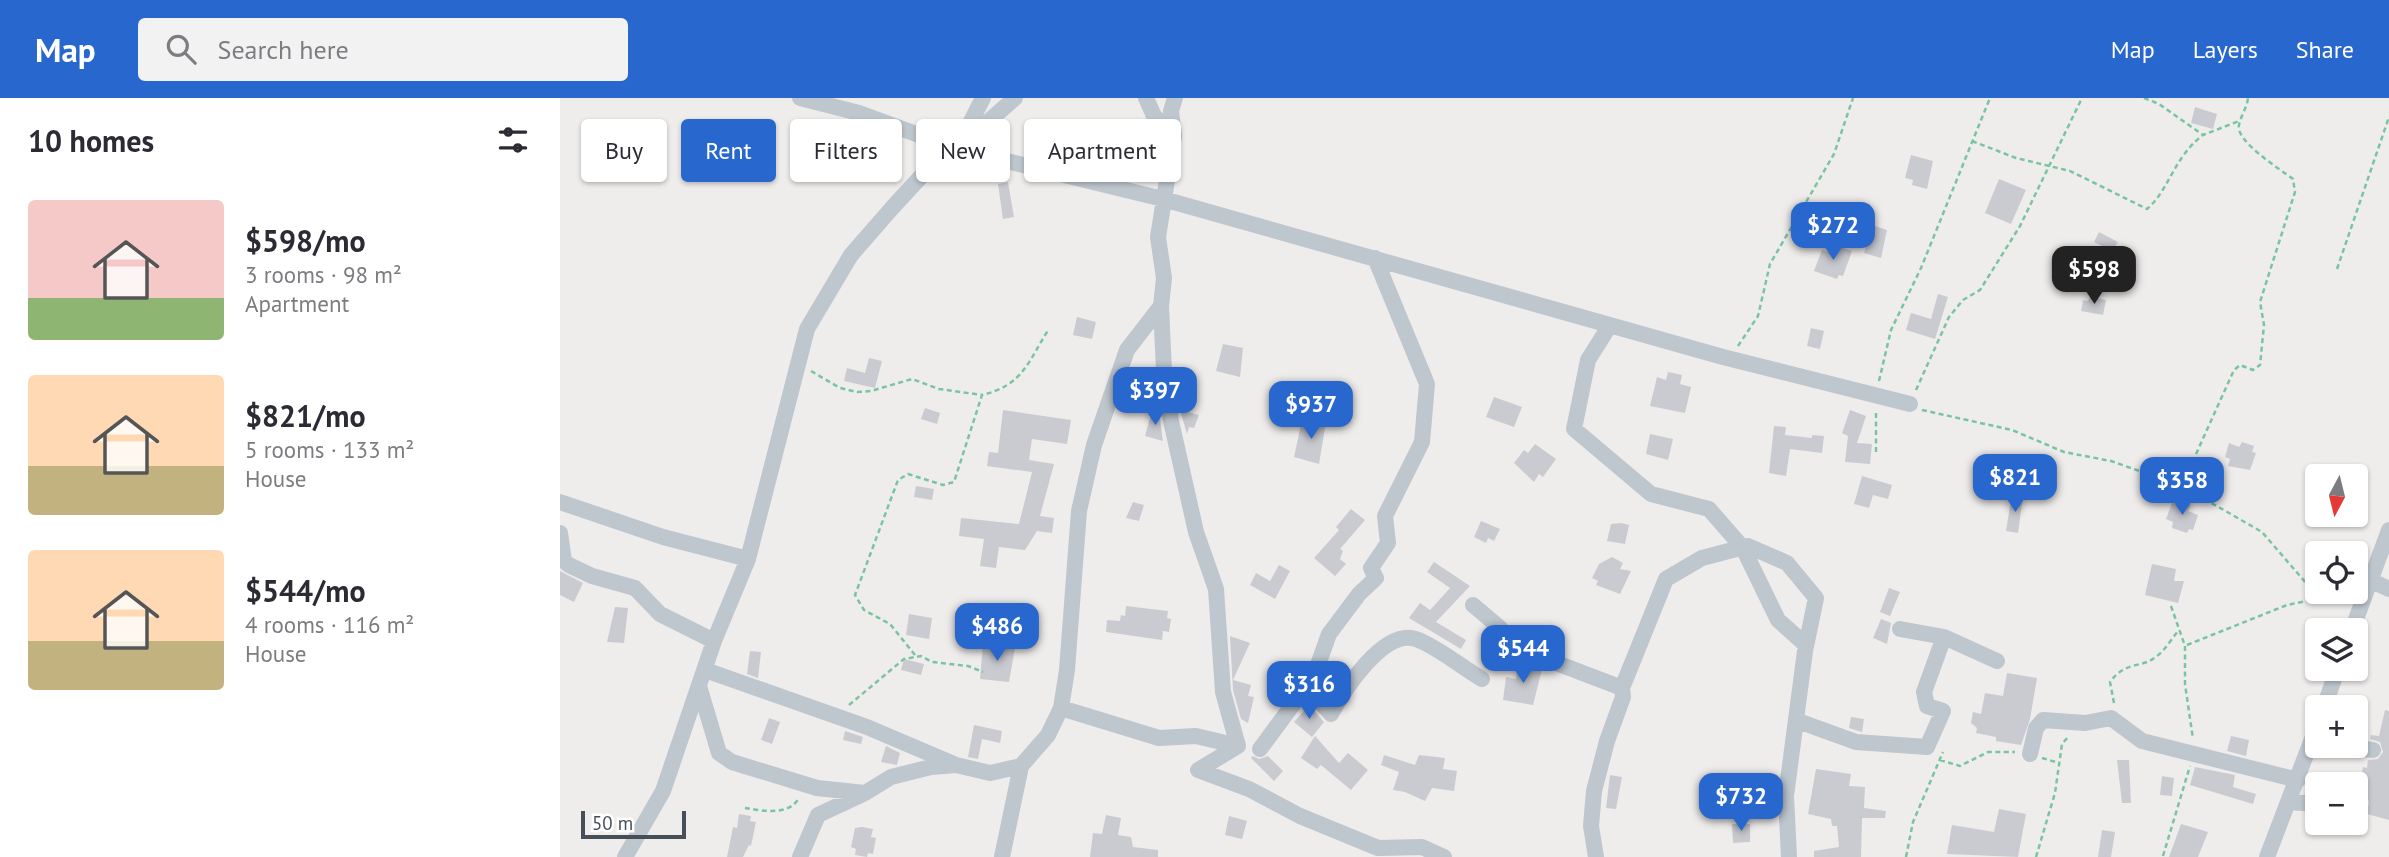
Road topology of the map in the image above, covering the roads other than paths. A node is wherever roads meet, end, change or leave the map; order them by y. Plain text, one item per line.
1 (800, 98) edge
2 (983, 98) edge
3 (1015, 98) edge
4 (1146, 98) edge
5 (1175, 98) edge
6 (972, 119) edge
7 (991, 119) edge
8 (1157, 119) edge
9 (1172, 119) edge
10 (916, 134) edge
11 (1010, 162) edge
12 (916, 182) edge
13 (1166, 182) edge
14 (1163, 199) junction
15 (1375, 258) junction
16 (1161, 306) junction
17 (1609, 325) junction
18 (1910, 404) road end
19 (561, 503) edge
20 (2389, 530) edge
21 (560, 531) edge
22 (1742, 548) junction
23 (748, 559) junction
24 (562, 564) edge
25 (2369, 585) junction
26 (2389, 589) edge
27 (1473, 605) dead end
28 (2357, 618) edge
29 (1900, 629) dead end
30 (1944, 637) junction
31 (714, 641) junction
32 (1806, 645) junction
33 (1997, 661) dead end
34 (1315, 673) junction
35 (702, 678) junction
36 (1482, 679) dead end
37 (1622, 688) junction
38 (1061, 708) junction
39 (1798, 721) junction
40 (1238, 746) junction
41 (1260, 749) dead end
42 (2368, 750) edge
43 (2373, 751) dead end
44 (2030, 754) road end
45 (2307, 758) edge
46 (956, 765) junction
47 (1021, 766) junction
48 (2298, 780) junction
49 (865, 793) junction
50 (2289, 802) junction
51 (2305, 803) edge
52 (1375, 853) edge
53 (625, 857) edge
54 (800, 857) edge
55 (1002, 857) edge
56 (1444, 857) edge
57 (1596, 857) edge
58 (1789, 857) edge
59 (2267, 857) edge

1 - 10 street
2 - 6 street
3 - 7 street
4 - 8 street
5 - 9 street
11 - 14 street
12 - 23 street
13 - 14 street
14 - 15 street
14 - 16 street
15 - 17 street
15 - 34 street
16 - 38 street
16 - 40 street
17 - 18 street
17 - 22 street
19 - 21 street
19 - 23 street
20 - 25 street
21 - 24 street
22 - 32 street
22 - 32 street
22 - 37 street
23 - 31 street
24 - 31 street
25 - 26 street
25 - 28 street
27 - 37 street
29 - 30 street
30 - 33 street
30 - 39 street
31 - 35 street
32 - 39 street
34 - 36 street
34 - 41 street
35 - 46 street
35 - 49 street
35 - 53 street
37 - 57 street
38 - 40 street
38 - 47 street
39 - 58 street
40 - 52 street
42 - 43 street
44 - 48 street
45 - 48 street
46 - 47 street
46 - 49 street
47 - 55 street
48 - 50 street
49 - 54 street
50 - 51 street
50 - 59 street
52 - 56 street

